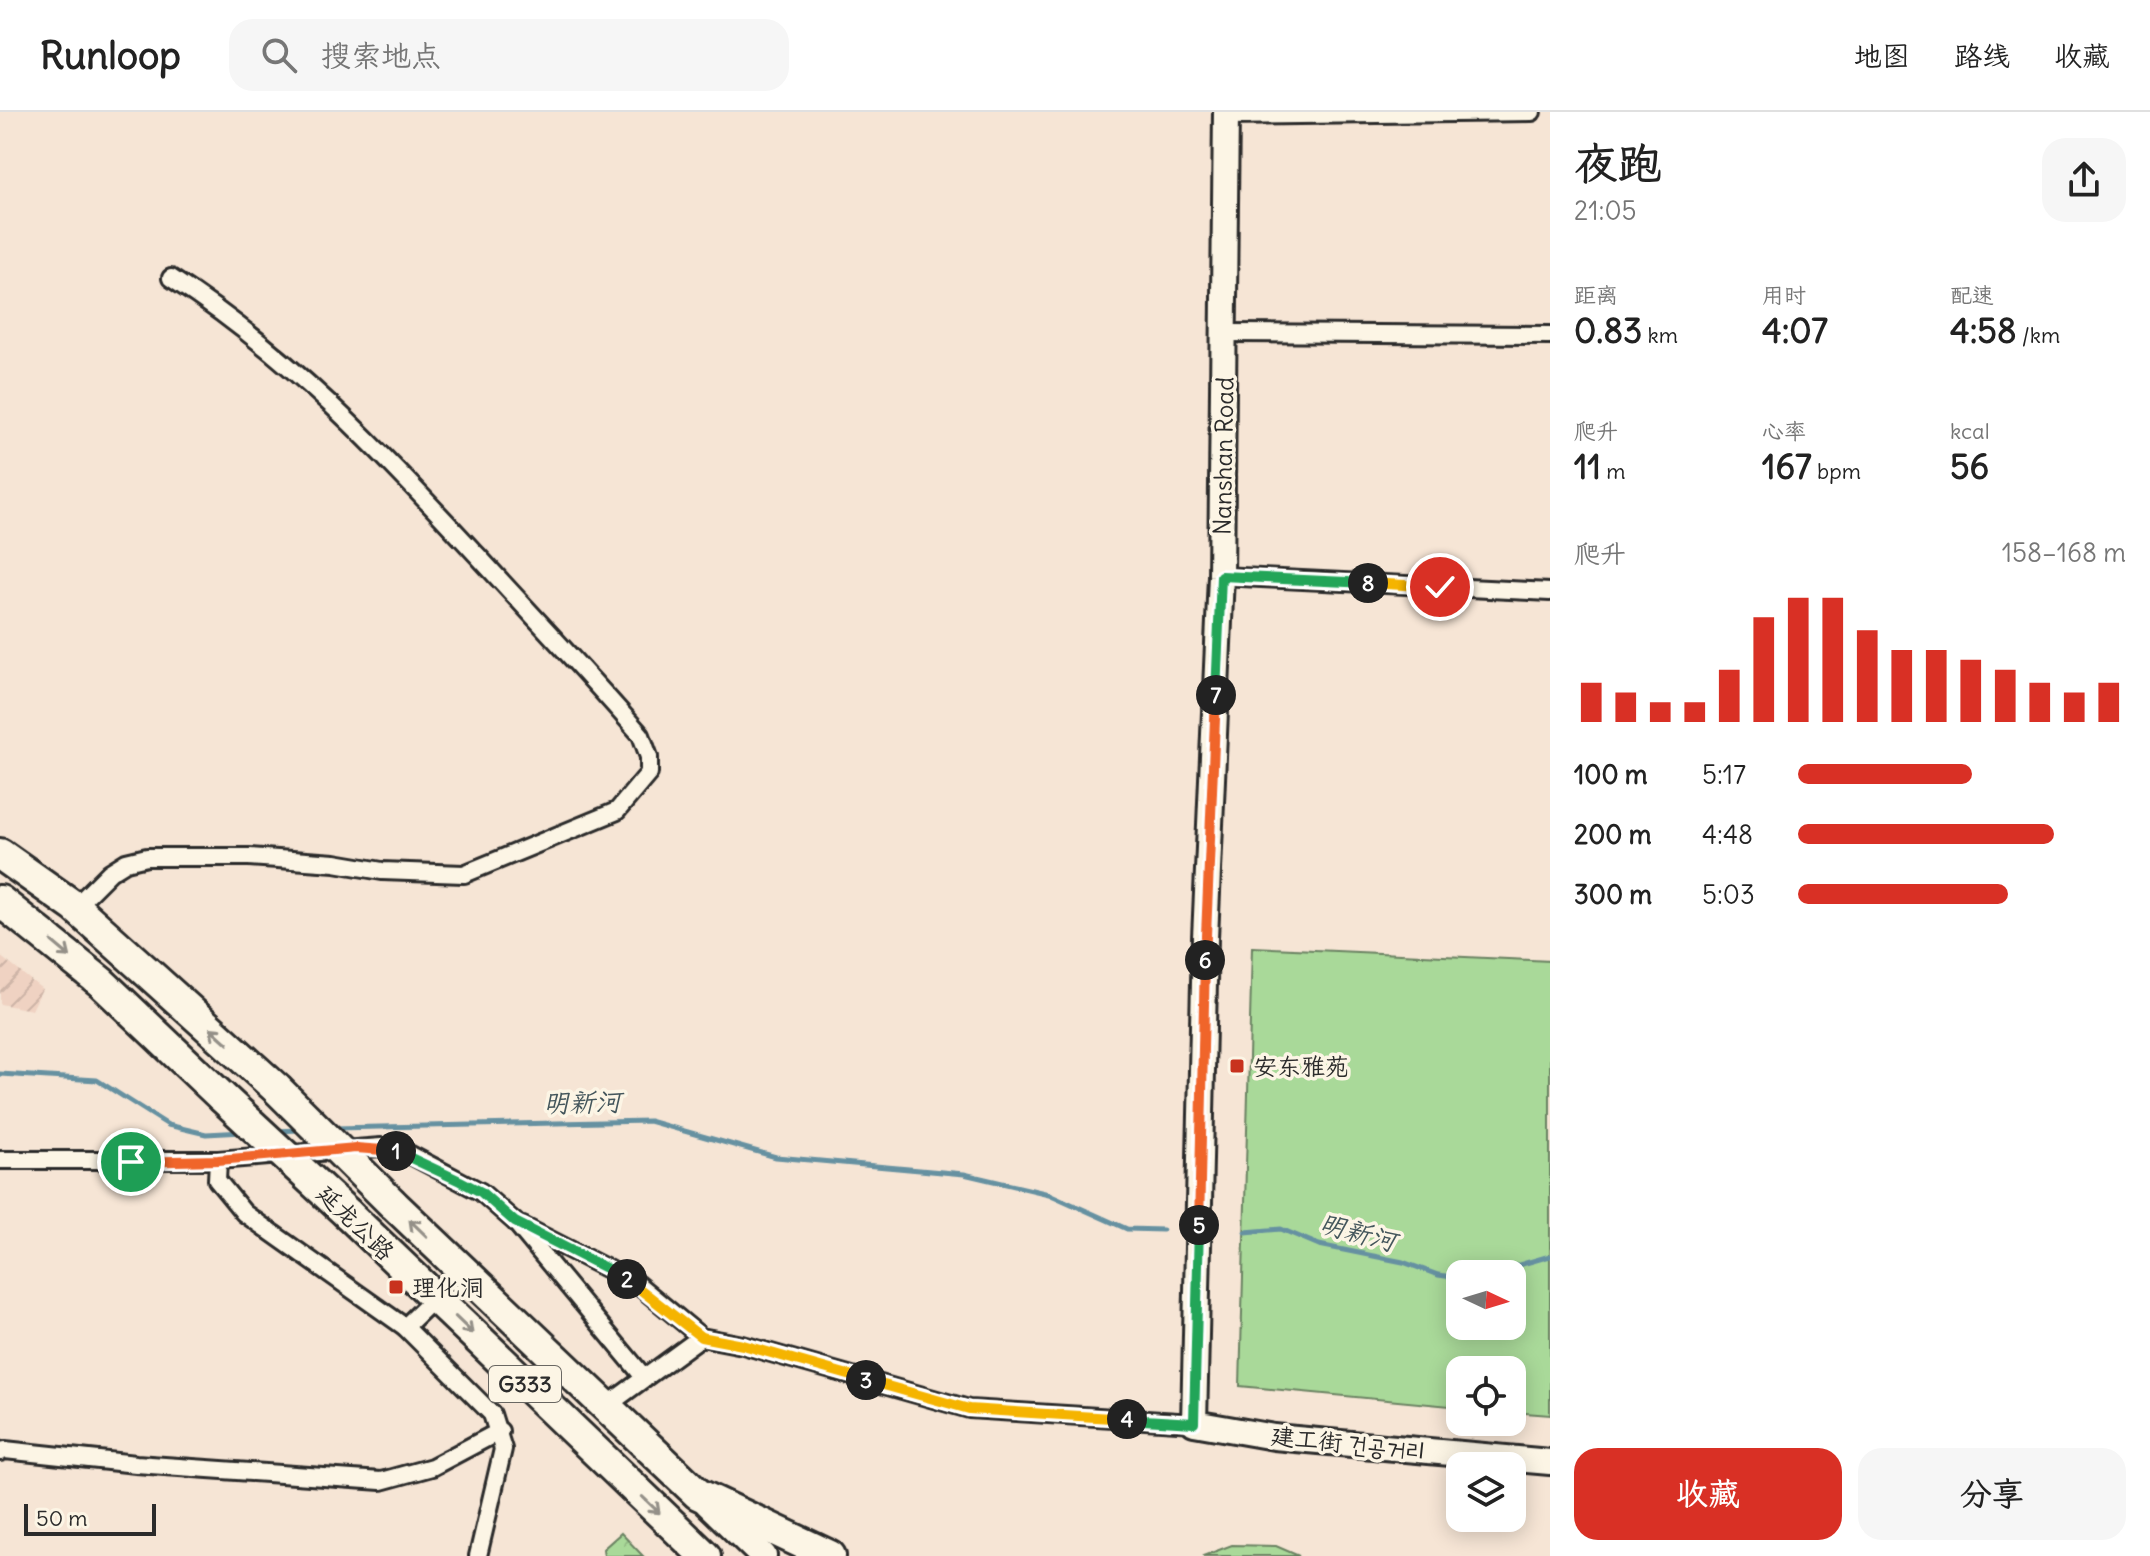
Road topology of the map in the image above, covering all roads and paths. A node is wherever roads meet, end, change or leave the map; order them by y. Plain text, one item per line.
1 (1532, 112) edge
2 (1226, 114) edge
3 (171, 278) dead end
4 (1226, 333) junction
5 (1550, 335) edge
6 (1221, 576) junction
7 (1550, 592) edge
8 (0, 854) edge
9 (0, 901) edge
10 (75, 907) junction
11 (0, 1160) edge
12 (218, 1160) junction
13 (515, 1222) junction
14 (435, 1298) junction
15 (405, 1327) junction
16 (701, 1337) junction
17 (643, 1376) junction
18 (605, 1407) junction
19 (1194, 1423) junction
20 (500, 1431) junction
21 (0, 1452) edge
22 (1550, 1462) edge
23 (698, 1494) junction
24 (704, 1555) edge
25 (478, 1556) edge
26 (763, 1556) edge
27 (830, 1556) edge

1 - 2 street
2 - 4 street, Nanshan Road
3 - 10 street
4 - 5 street
4 - 6 street, Nanshan Road
6 - 7 street
6 - 19 street, Nanshan Road
8 - 10 highway, 延龙公路 / G333
9 -> 14 highway, 延龙公路 / G333, bridge
18 -> 10 highway, 延龙公路 / G333, bridge
11 - 12 street
12 - 13 street
12 - 15 street
13 - 16 street
13 - 17 street
14 - 15 street
14 -> 24 highway, 延龙公路 / G333
15 - 20 street
16 - 17 street
16 - 19 street
17 - 18 street
18 - 23 highway, 延龙公路 / G333
19 - 22 street, 建工街 건공거리
20 - 21 street
20 - 25 street
23 - 26 main road
23 - 27 highway, G333

